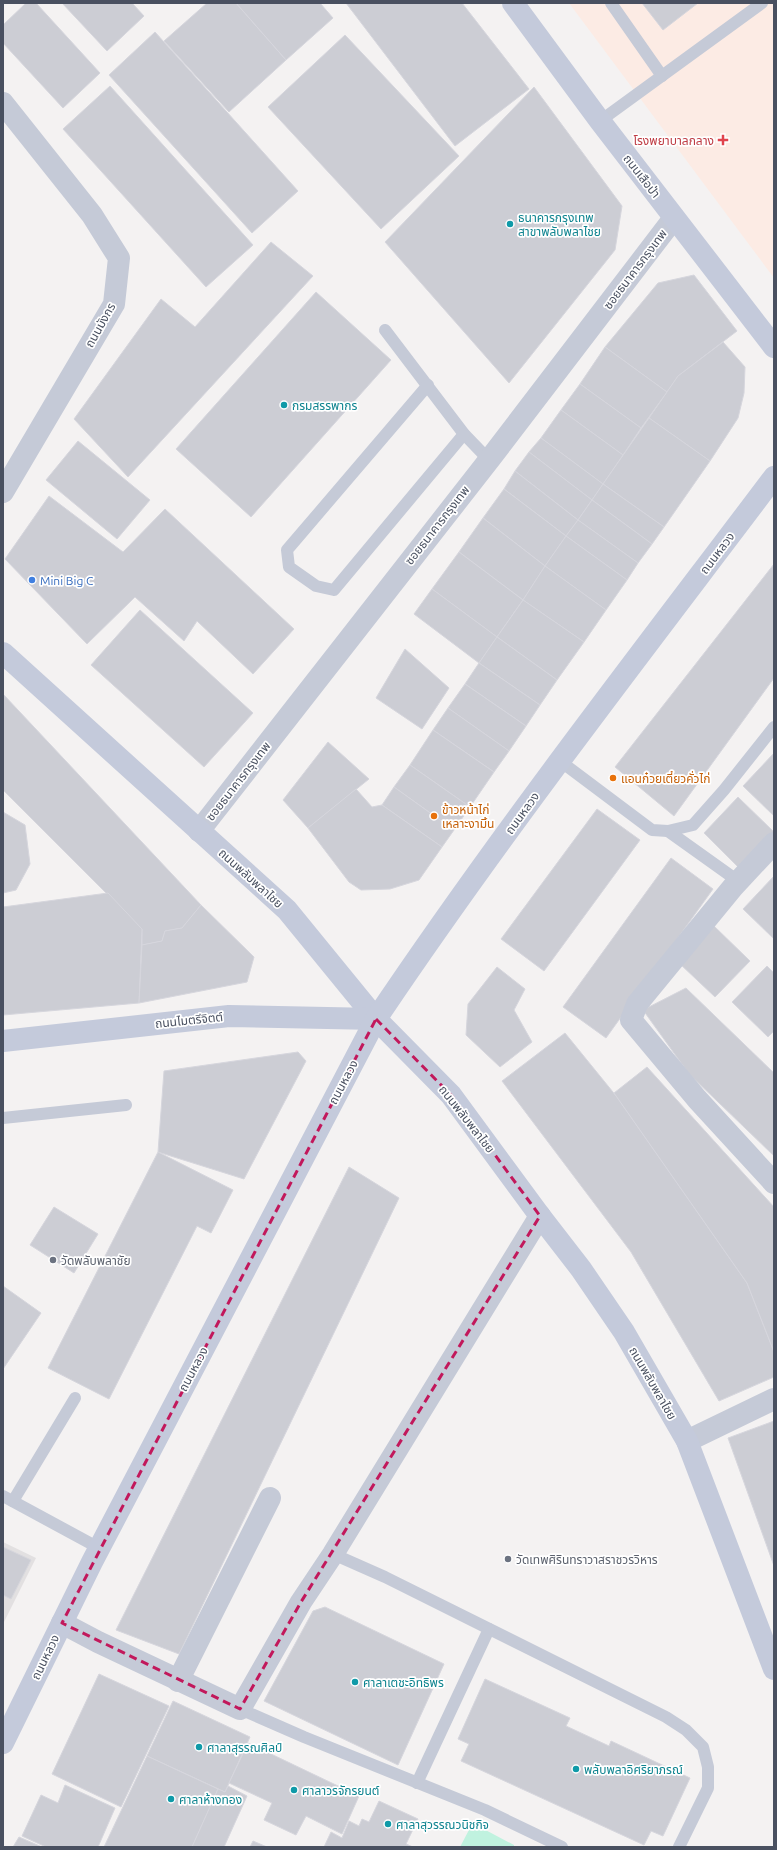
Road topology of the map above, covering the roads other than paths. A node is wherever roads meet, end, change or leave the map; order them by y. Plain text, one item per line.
1 (513, 3) edge
2 (611, 3) edge
3 (762, 3) edge
4 (662, 76) junction
5 (3, 103) edge
6 (600, 121) junction
7 (674, 218) junction
8 (385, 330) dead end
9 (774, 346) edge
10 (428, 385) junction
11 (464, 434) junction
12 (489, 460) junction
13 (774, 477) edge
14 (3, 492) edge
15 (3, 652) edge
16 (774, 727) edge
17 (560, 761) junction
18 (199, 831) junction
19 (668, 832) junction
20 (774, 843) edge
21 (738, 881) junction
22 (376, 1019) junction
23 (3, 1041) edge
24 (126, 1105) dead end
25 (3, 1118) edge
26 (774, 1182) edge
27 (540, 1216) junction
28 (75, 1398) dead end
29 (774, 1399) edge
30 (687, 1441) junction
31 (270, 1498) dead end
32 (8, 1499) edge
33 (99, 1548) junction
34 (333, 1554) junction
35 (62, 1623) junction
36 (488, 1629) junction
37 (774, 1669) edge
38 (178, 1681) junction
39 (240, 1709) junction
40 (3, 1743) edge
41 (418, 1783) junction
42 (562, 1847) edge
43 (680, 1847) edge

1 - 6 street, ถนนเสือป่า
2 - 4 lane
3 - 4 lane
4 - 6 lane
5 - 14 street, ถนนมังกร
6 - 7 street, ถนนเสือป่า
7 - 9 street, ถนนเสือป่า
7 - 12 street, ซอยธนาคารกรุงเทพ
8 - 10 lane
10 - 11 lane
10 - 11 lane
11 - 12 lane
12 - 18 street, ซอยธนาคารกรุงเทพ
13 - 17 street, ถนนหลวง
15 - 18 street, ถนนพลับพลาไชย
16 - 19 lane
17 - 19 lane
17 - 22 street, ถนนหลวง
18 - 22 street, ถนนพลับพลาไชย
19 - 21 lane
20 - 21 street
21 - 26 street
22 - 23 street, ถนนไมตรีจิตต์
22 - 27 street, ถนนพลับพลาไชย
22 - 33 street, ถนนหลวง
24 - 25 lane
27 - 30 street, ถนนพลับพลาไชย
27 - 34 street
28 - 32 lane
29 - 30 street
30 - 37 street, ถนนพลับพลาไชย
31 - 38 street
32 - 33 lane
33 - 35 street, ถนนหลวง
34 - 36 lane
34 - 39 street
35 - 38 street
35 - 40 street, ถนนหลวง
36 - 41 lane
36 - 43 lane
38 - 39 street
39 - 41 lane
41 - 42 lane

